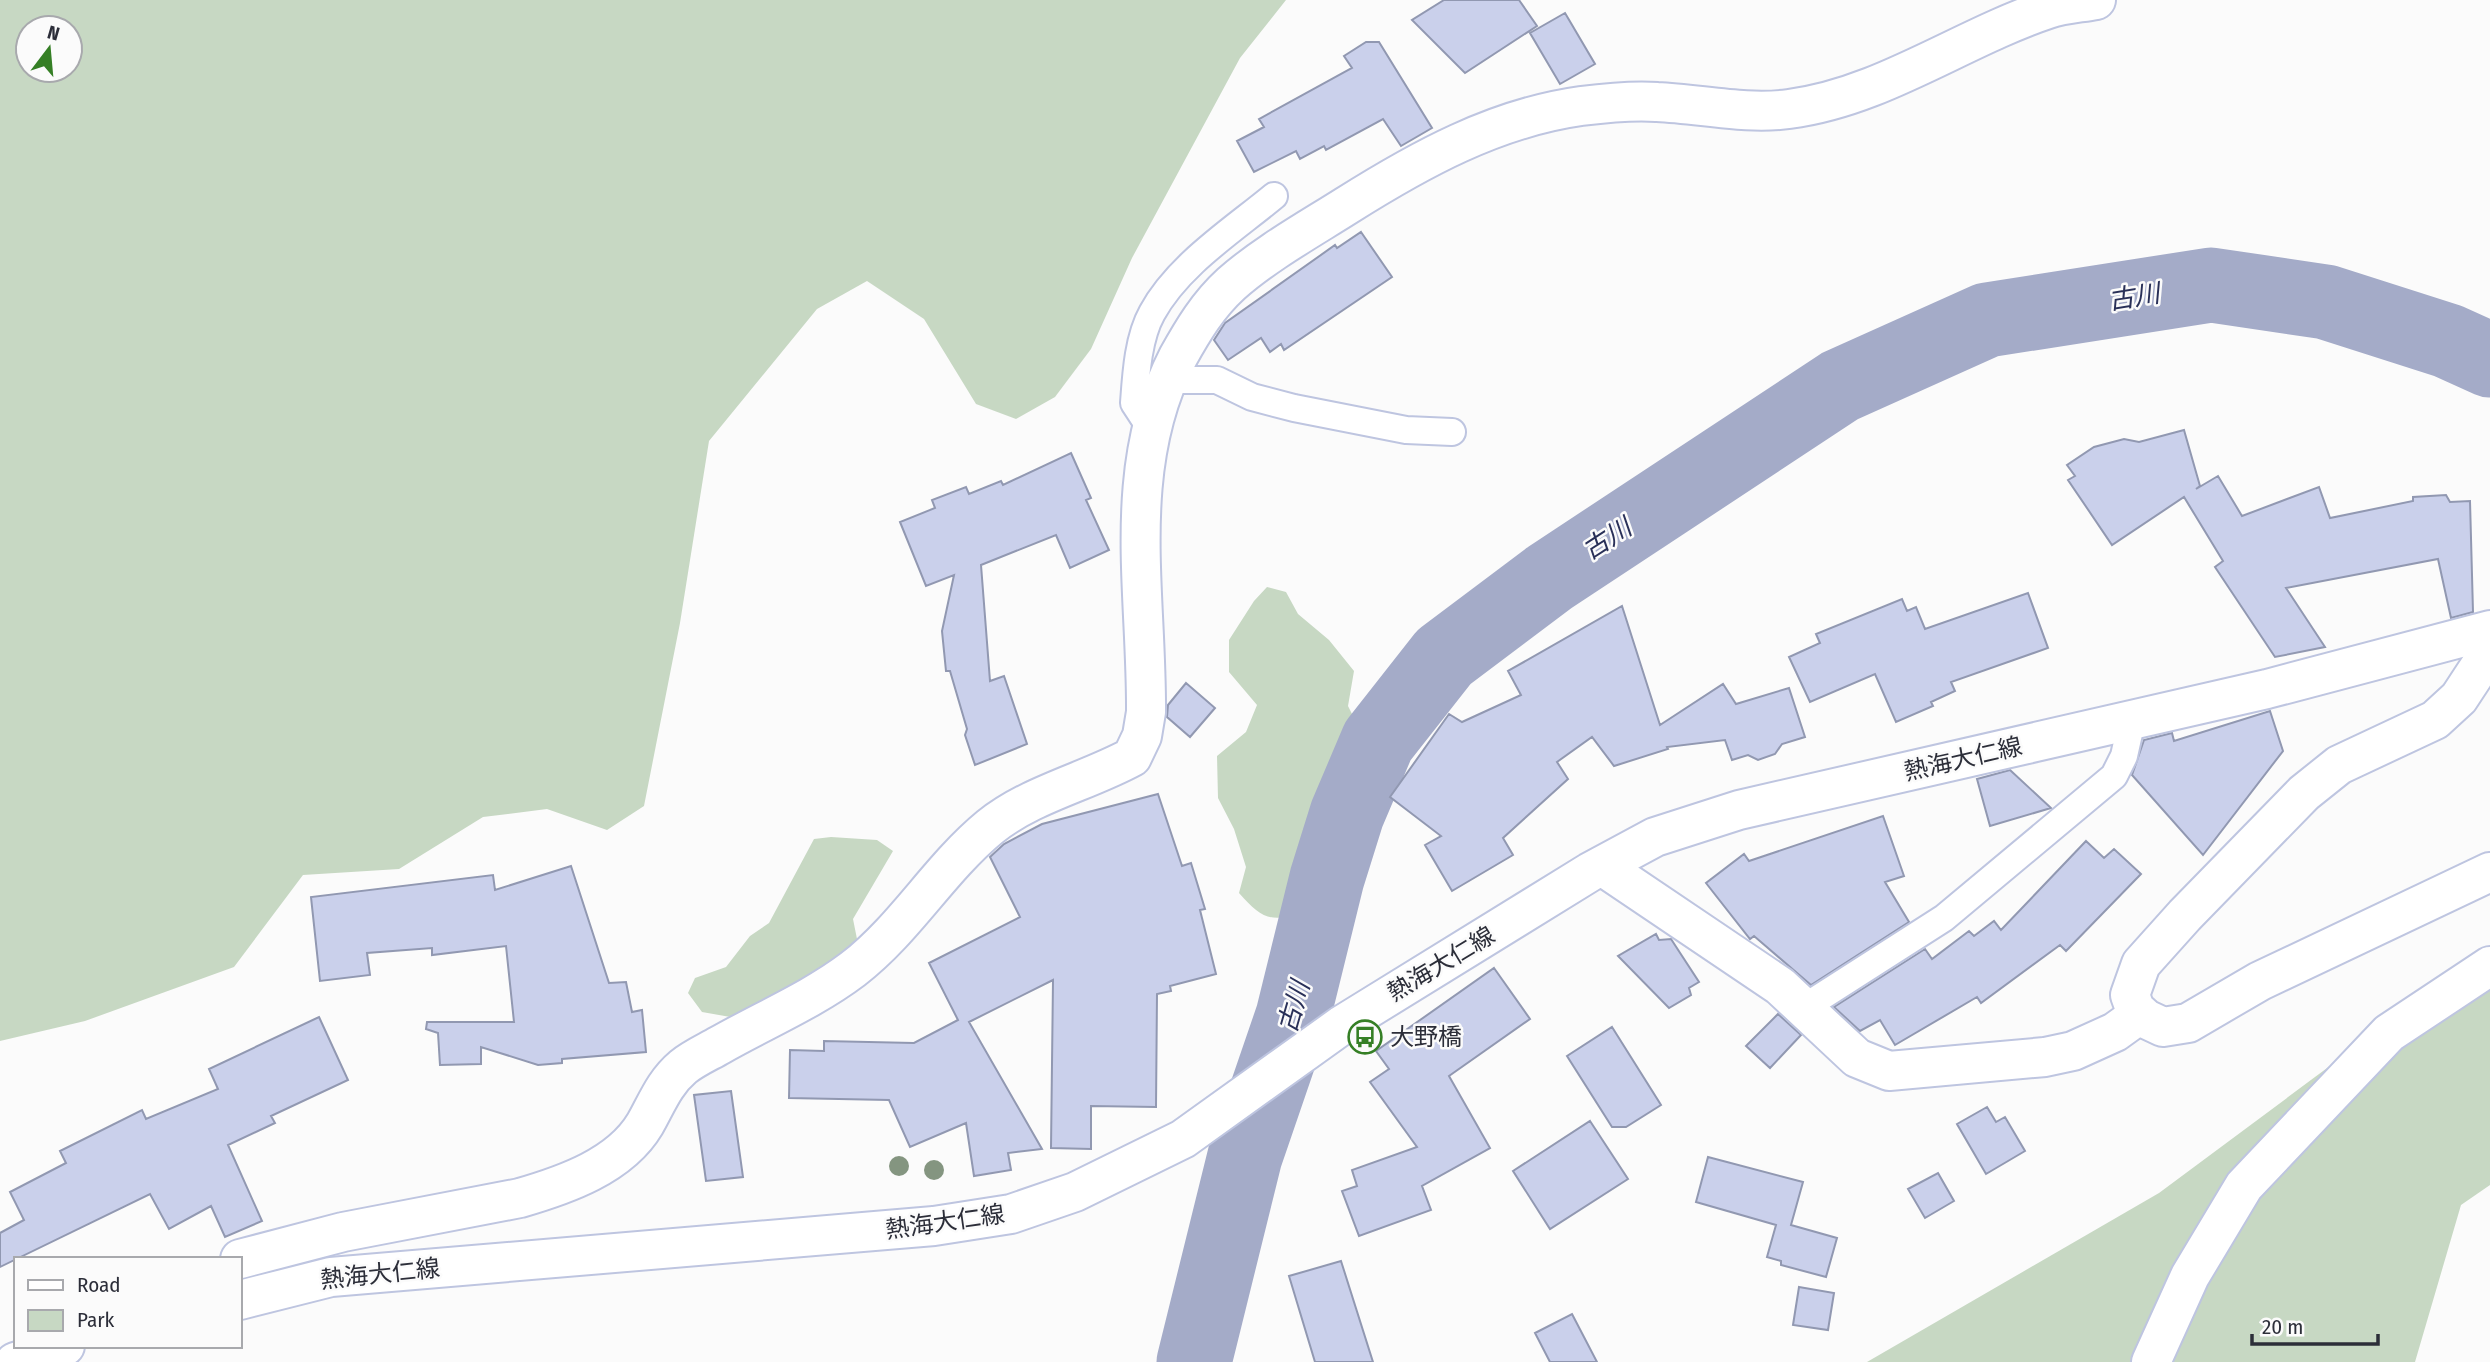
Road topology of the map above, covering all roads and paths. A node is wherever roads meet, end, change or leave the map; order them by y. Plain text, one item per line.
1 (2096, 0) edge
2 (1274, 196) dead end
3 (1167, 380) junction
4 (1151, 429) junction
5 (1452, 432) dead end
6 (2490, 630) edge
7 (2490, 639) edge
8 (2132, 720) junction
9 (1602, 866) junction
10 (2490, 872) edge
11 (2490, 966) edge
12 (1805, 1007) junction
13 (2140, 1014) junction
14 (242, 1258) edge
15 (242, 1299) edge
16 (59, 1348) edge
17 (15, 1362) edge
18 (2151, 1362) edge

1 - 3 street
2 - 4 lane
3 - 4 street
3 - 5 lane
4 - 14 street
6 - 8 street, 熱海大仁線
7 - 13 street
8 - 9 street, 熱海大仁線
8 - 12 lane
9 - 12 street
9 - 15 street, 熱海大仁線
10 - 13 street
11 - 18 street
12 - 13 street
16 - 17 street

